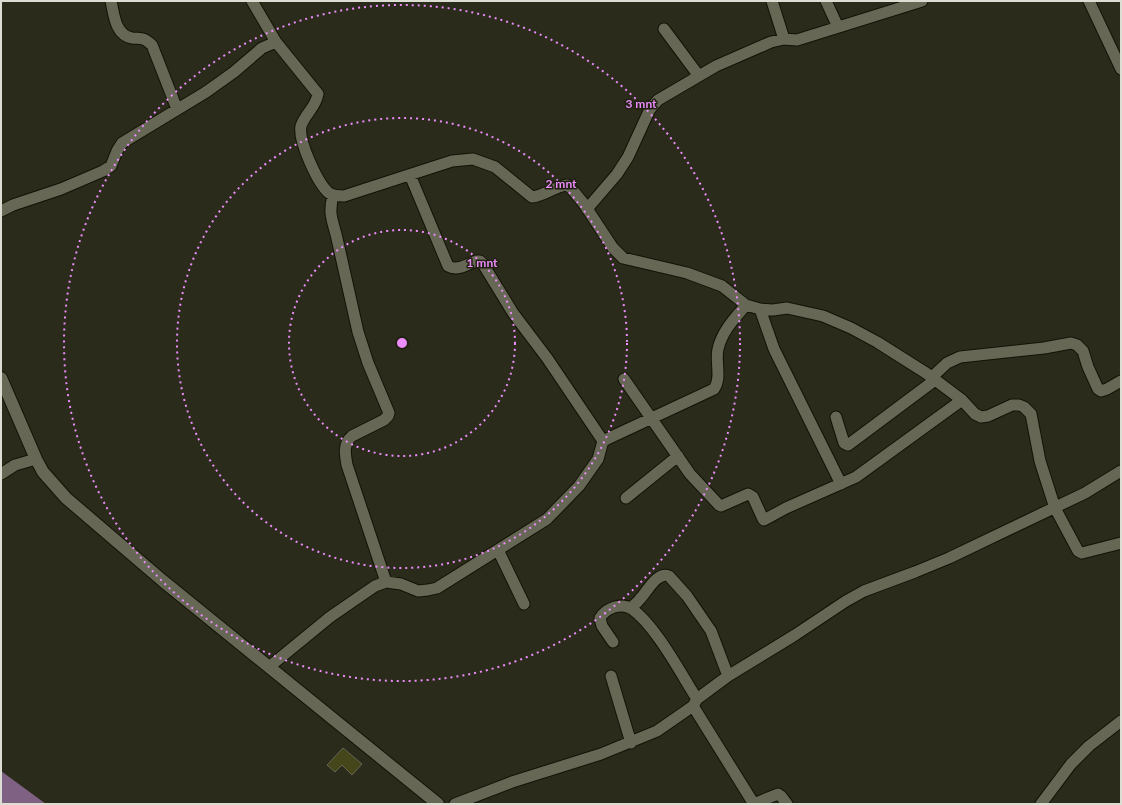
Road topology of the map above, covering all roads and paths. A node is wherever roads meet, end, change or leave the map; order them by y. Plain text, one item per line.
1 (110, 1) edge
2 (252, 1) edge
3 (772, 1) edge
4 (826, 1) edge
5 (922, 1) edge
6 (1089, 1) edge
7 (838, 27) junction
8 (664, 30) dead end
9 (784, 39) junction
10 (276, 42) junction
11 (1121, 69) edge
12 (699, 76) junction
13 (177, 109) junction
14 (410, 175) junction
15 (333, 195) junction
16 (587, 208) junction
17 (1, 210) edge
18 (746, 305) junction
19 (760, 309) junction
20 (1, 378) edge
21 (934, 378) junction
22 (624, 379) dead end
23 (1121, 381) edge
24 (962, 400) junction
25 (836, 417) dead end
26 (651, 418) junction
27 (603, 441) junction
28 (678, 456) junction
29 (36, 459) junction
30 (1121, 471) edge
31 (1, 474) edge
32 (841, 484) junction
33 (626, 498) dead end
34 (1054, 508) junction
35 (1121, 543) edge
36 (498, 550) junction
37 (386, 582) junction
38 (524, 604) dead end
39 (631, 608) junction
40 (613, 642) dead end
41 (269, 667) junction
42 (611, 676) dead end
43 (728, 676) junction
44 (695, 703) junction
45 (1121, 721) edge
46 (631, 742) junction
47 (438, 804) edge
48 (455, 804) edge
49 (787, 804) edge
50 (1041, 804) edge

1 - 13 street
2 - 10 street
3 - 9 street
4 - 7 street
5 - 7 street
6 - 11 street
7 - 9 street
8 - 12 street
9 - 12 street
10 - 13 street
10 - 15 street
12 - 16 street
13 - 17 street
14 - 15 street
14 - 16 street
14 - 27 street
15 - 37 street
16 - 18 street
18 - 19 street
18 - 26 street
19 - 21 street
19 - 32 street
20 - 29 street
21 - 23 street
21 - 24 street
21 - 25 street
22 - 26 street
24 - 32 street
24 - 34 street
26 - 27 street
26 - 28 street
27 - 36 street
28 - 32 street
28 - 33 street
29 - 31 street
29 - 41 street
30 - 34 street
34 - 35 street
34 - 43 street
36 - 37 street
36 - 38 street
37 - 41 street
39 - 40 street
39 - 43 street
39 - 44 street
41 - 47 street
42 - 46 street
43 - 44 street
44 - 46 street
44 - 49 street
45 - 50 street
46 - 48 street

